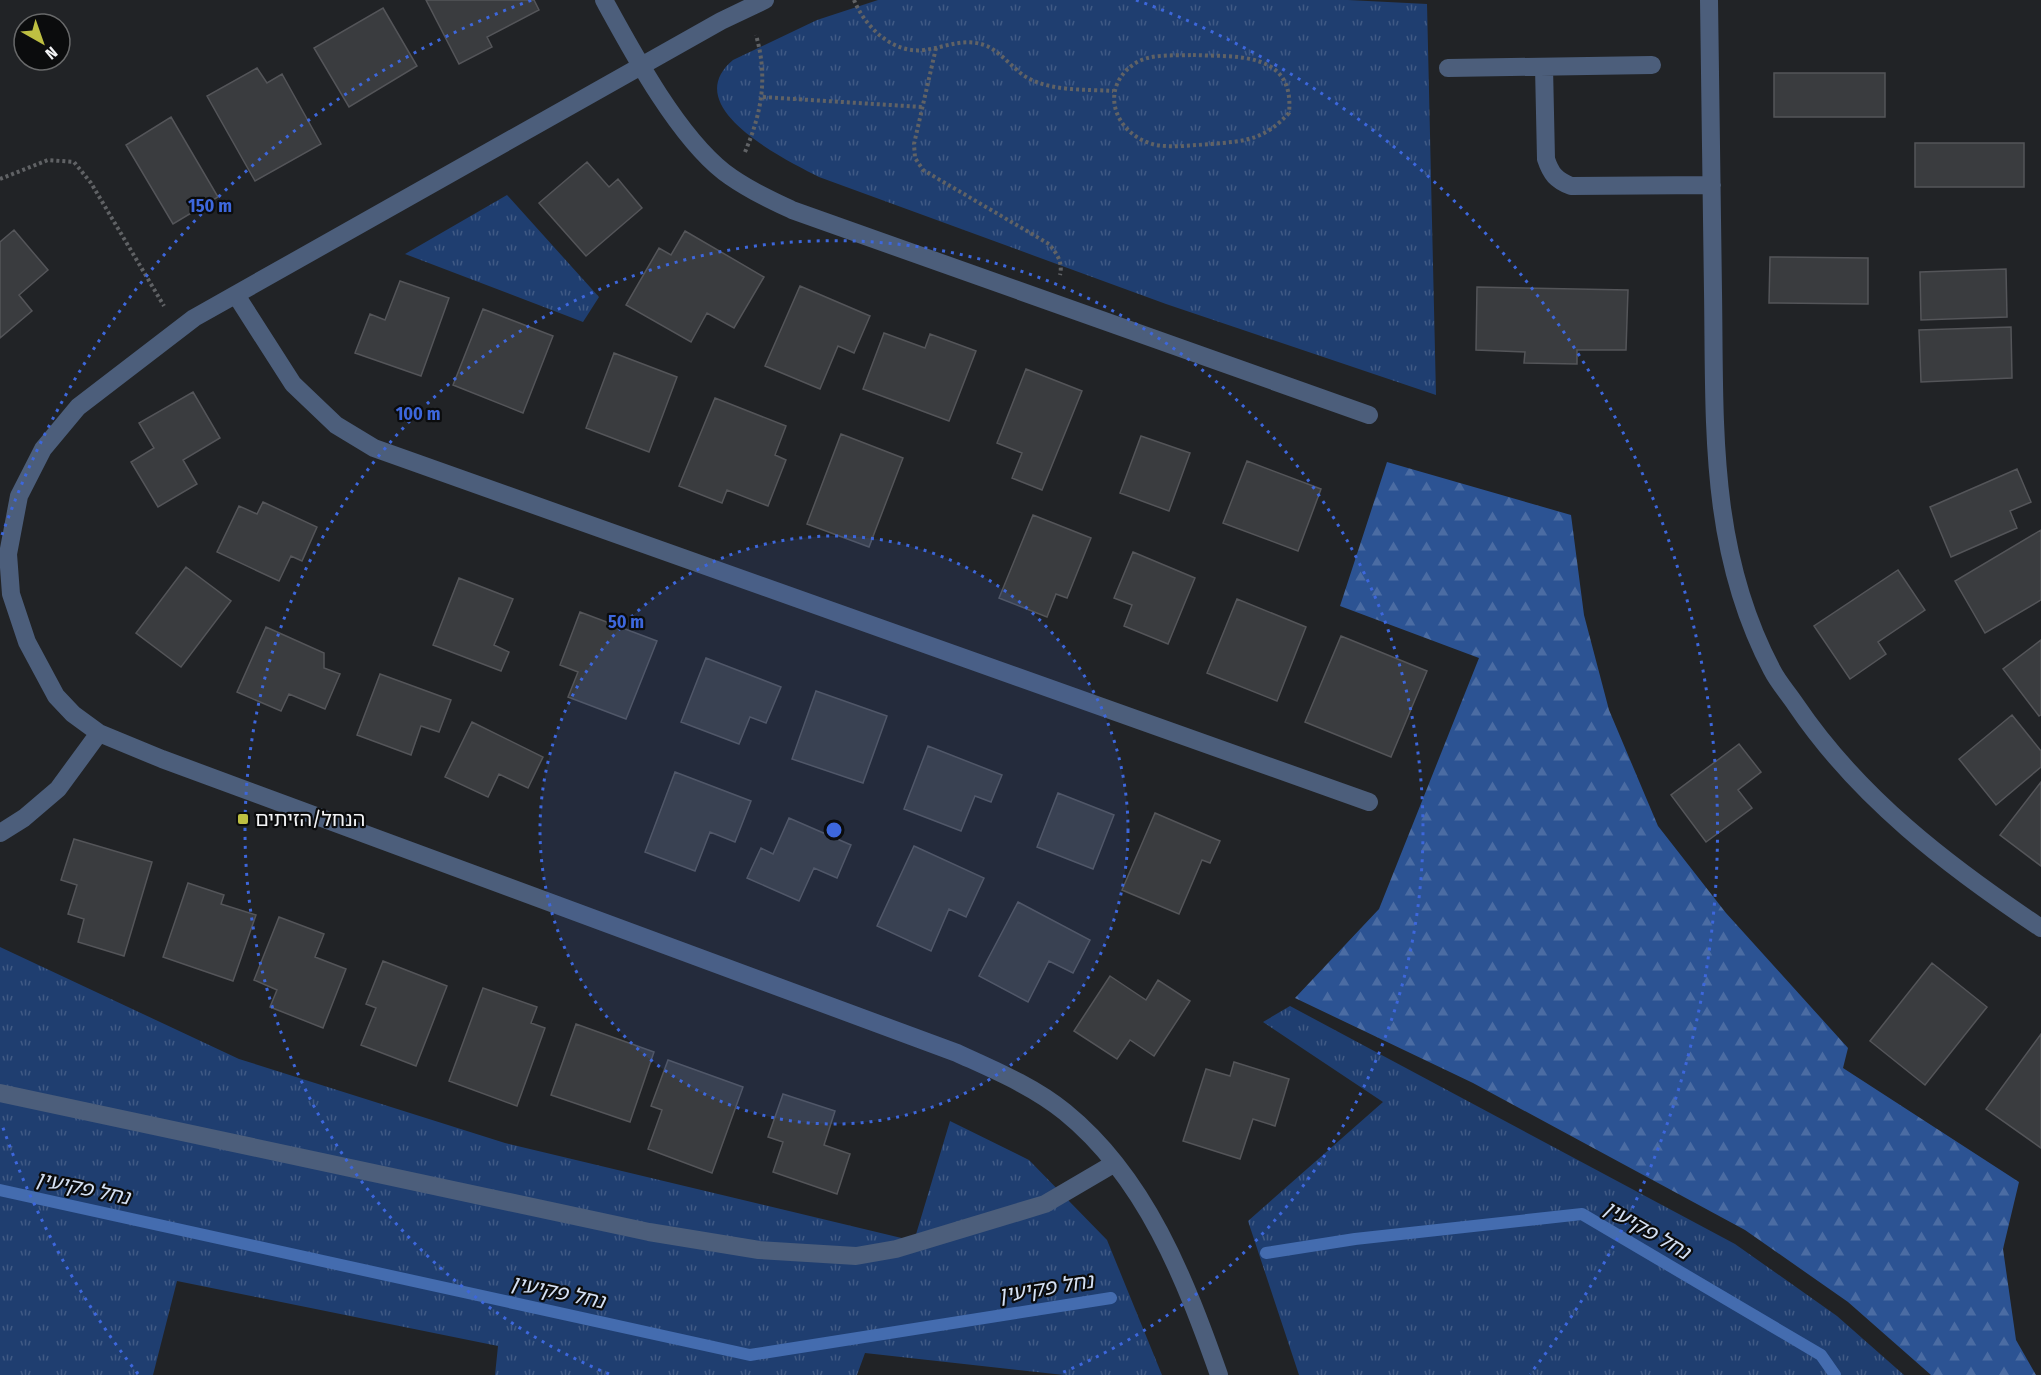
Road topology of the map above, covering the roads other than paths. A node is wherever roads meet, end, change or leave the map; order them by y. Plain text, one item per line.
1 (604, 0) edge
2 (765, 0) edge
3 (1709, 0) edge
4 (1652, 65) dead end
5 (641, 66) junction
6 (1544, 67) junction
7 (1448, 68) dead end
8 (1712, 185) junction
9 (236, 295) junction
10 (1369, 415) dead end
11 (99, 733) junction
12 (1369, 802) dead end
13 (0, 833) edge
14 (2041, 928) edge
15 (0, 1094) edge
16 (1115, 1163) junction
17 (1219, 1375) edge

1 - 5 street
2 - 5 street
3 - 8 street
4 - 6 street
5 - 9 street
5 - 10 street
6 - 7 street
6 - 8 street
8 - 14 street
9 - 11 street
9 - 12 street
11 - 13 street
11 - 16 street
15 - 16 street
16 - 17 street

